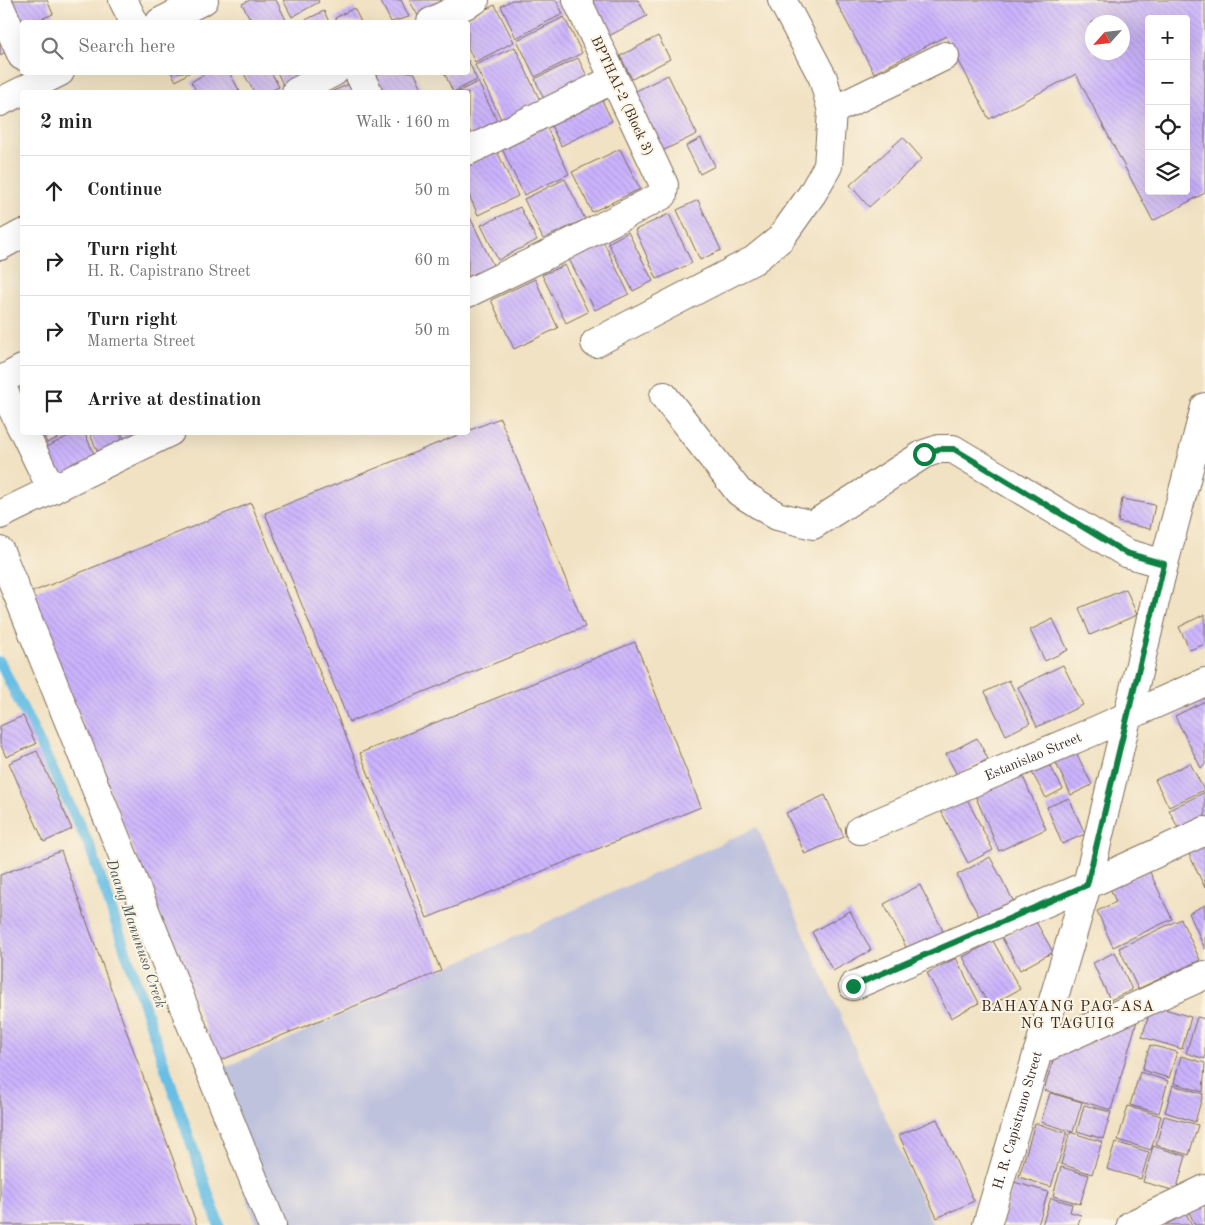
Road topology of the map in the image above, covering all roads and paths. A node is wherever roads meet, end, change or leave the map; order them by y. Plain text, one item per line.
1 (123, 0) edge
2 (204, 0) edge
3 (475, 0) edge
4 (577, 0) edge
5 (782, 0) edge
6 (0, 7) edge
7 (133, 20) edge
8 (164, 20) edge
9 (435, 20) edge
10 (20, 52) edge
11 (946, 56) dead end
12 (48, 75) edge
13 (328, 75) edge
14 (360, 75) edge
15 (33, 79) edge
16 (614, 79) junction
17 (300, 90) edge
18 (367, 90) edge
19 (0, 102) edge
20 (832, 111) junction
21 (470, 150) edge
22 (20, 235) edge
23 (0, 246) edge
24 (470, 292) edge
25 (595, 343) dead end
26 (20, 371) edge
27 (0, 382) edge
28 (664, 396) dead end
29 (1205, 407) edge
30 (20, 425) edge
31 (25, 435) edge
32 (164, 435) edge
33 (52, 490) junction
34 (0, 514) edge
35 (0, 551) edge
36 (1164, 564) junction
37 (1205, 682) edge
38 (1127, 717) junction
39 (860, 830) dead end
40 (1205, 831) edge
41 (1087, 885) junction
42 (1205, 975) edge
43 (853, 986) dead end
44 (1038, 1051) junction
45 (1205, 1189) edge
46 (272, 1225) edge
47 (987, 1225) edge
48 (1131, 1225) edge

1 - 7 street
2 - 8 street
3 - 9 street
4 - 16 street, BPTHAI-2 (Block 3)
5 - 20 street
6 - 10 street
11 - 20 street
12 - 15 street
13 - 17 street
14 - 18 street
15 - 19 street
16 - 21 street
16 - 24 street, BPTHAI-2 (Block 3)
20 - 25 street
22 - 23 street
26 - 27 street
27 - 30 street
28 - 36 street
29 - 36 street, H. R. Capistrano Street
31 - 33 street
32 - 33 street
33 - 34 street
35 - 46 street
36 - 38 street, H. R. Capistrano Street
37 - 38 street, Estanislao Street
38 - 39 street, Estanislao Street
38 - 41 street, H. R. Capistrano Street
40 - 41 street
41 - 43 street
41 - 44 street, H. R. Capistrano Street
42 - 44 street
44 - 47 street, H. R. Capistrano Street
45 - 48 street

